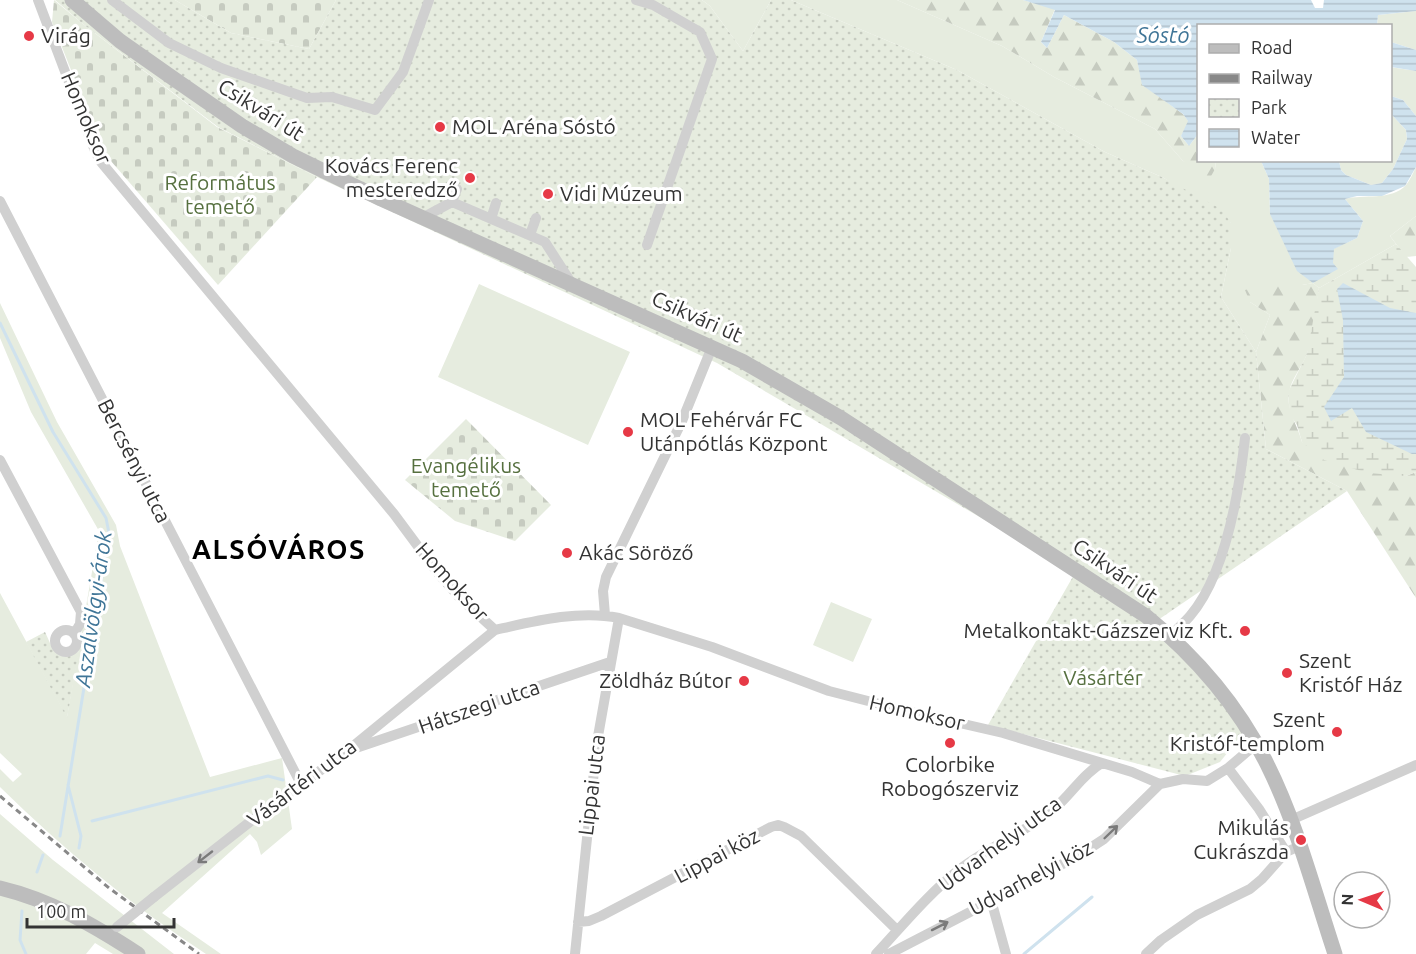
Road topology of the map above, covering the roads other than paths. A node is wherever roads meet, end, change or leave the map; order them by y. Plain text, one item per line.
1 (38, 0) edge
2 (72, 0) edge
3 (112, 0) edge
4 (429, 0) edge
5 (636, 0) edge
6 (457, 189) dead end
7 (0, 201) edge
8 (452, 202) junction
9 (496, 203) dead end
10 (424, 217) junction
11 (536, 218) dead end
12 (491, 219) junction
13 (530, 235) junction
14 (647, 245) dead end
15 (573, 284) junction
16 (712, 346) junction
17 (1245, 438) dead end
18 (0, 460) edge
19 (605, 615) junction
20 (619, 618) junction
21 (495, 630) junction
22 (74, 634) dead end
23 (1170, 636) junction
24 (610, 662) junction
25 (1256, 744) junction
26 (347, 751) junction
27 (1101, 763) junction
28 (1416, 765) edge
29 (1228, 768) junction
30 (301, 784) junction
31 (1160, 784) junction
32 (1291, 820) junction
33 (1293, 849) junction
34 (0, 888) edge
35 (992, 900) junction
36 (578, 922) junction
37 (897, 930) junction
38 (112, 931) junction
39 (138, 954) edge
40 (575, 954) edge
41 (876, 954) edge
42 (889, 954) edge
43 (1006, 954) edge
44 (1146, 954) edge
45 (1335, 954) edge

1 - 21 street, Homoksor
2 - 10 street, Csikvári út
3 - 4 street
5 - 14 street
6 - 8 street
7 - 30 street, Bercsényi utca
8 - 10 street
8 - 12 street
9 - 12 street
10 - 15 street, Csikvári út
11 - 13 street
12 - 13 street
13 - 15 street
15 - 16 street, Csikvári út
16 - 19 street
16 - 23 street, Csikvári út
17 - 23 street
18 - 22 street
19 - 20 street, Homoksor
19 - 21 street, Homoksor
20 - 24 street, Lippai utca
20 - 27 street, Homoksor
21 - 26 street, Vásártéri utca
23 - 25 street, Csikvári út
24 - 26 street, Hátszegi utca
24 - 36 street, Lippai utca
25 - 29 street
25 - 32 street, Csikvári út
26 - 30 street, Vásártéri utca
27 - 31 street, Homoksor
27 - 37 street, Udvarhelyi utca
28 - 32 street
29 - 31 street
29 - 33 street
30 -> 38 street, Vásártéri utca, bridge
35 -> 31 street, Udvarhelyi köz
32 - 33 street, Csikvári út
33 - 44 street
33 - 45 street, Csikvári út
34 - 38 street
42 -> 35 street, Udvarhelyi köz
35 - 43 street
36 - 37 street, Lippai köz
36 - 40 street, Lippai utca
37 - 41 street, Udvarhelyi utca
38 - 39 street

